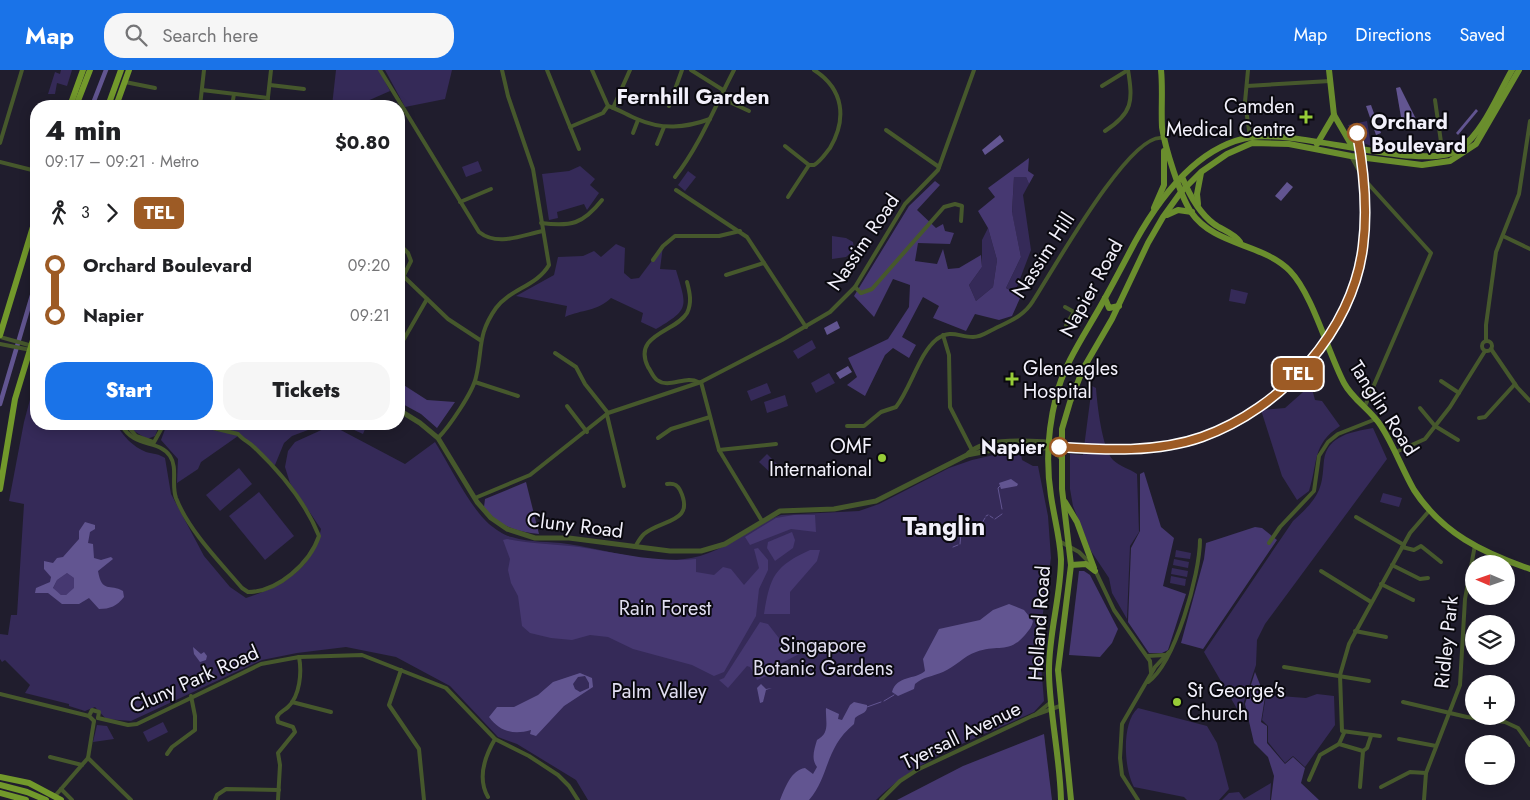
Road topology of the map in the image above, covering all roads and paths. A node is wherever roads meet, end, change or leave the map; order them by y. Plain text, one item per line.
1 (22, 70) edge
2 (84, 70) edge
3 (90, 70) edge
4 (129, 70) edge
5 (204, 70) edge
6 (272, 70) edge
7 (380, 70) edge
8 (502, 70) edge
9 (547, 70) edge
10 (592, 70) edge
11 (630, 70) edge
12 (682, 70) edge
13 (691, 70) edge
14 (734, 70) edge
15 (814, 70) edge
16 (974, 70) edge
17 (1128, 70) edge
18 (1161, 70) edge
19 (1248, 70) edge
20 (1329, 70) edge
21 (120, 71) edge
22 (1515, 71) edge
23 (1330, 81) junction
24 (125, 82) junction
25 (270, 85) junction
26 (1102, 86) dead end
27 (1247, 86) junction
28 (155, 88) dead end
29 (304, 89) dead end
30 (202, 90) junction
31 (724, 90) junction
32 (234, 94) junction
33 (268, 98) joint
34 (721, 98) junction
35 (72, 100) edge
36 (78, 100) edge
37 (110, 100) edge
38 (118, 100) edge
39 (201, 100) edge
40 (233, 100) edge
41 (395, 100) edge
42 (1435, 100) dead end
43 (608, 106) junction
44 (669, 106) dead end
45 (613, 108) junction
46 (749, 111) dead end
47 (1334, 116) junction
48 (405, 117) edge
49 (710, 118) junction
50 (638, 120) junction
51 (1530, 121) edge
52 (570, 127) junction
53 (664, 127) junction
54 (1162, 128) junction
55 (886, 130) dead end
56 (1105, 131) dead end
57 (633, 133) dead end
58 (1250, 137) junction
59 (1162, 138) junction
60 (1318, 141) junction
61 (0, 143) edge
62 (657, 144) dead end
63 (785, 146) dead end
64 (1352, 146) junction
65 (578, 149) dead end
66 (1316, 149) junction
67 (1164, 151) junction
68 (1351, 156) junction
69 (1443, 156) junction
70 (1365, 158) junction
71 (0, 162) edge
72 (809, 165) junction
73 (940, 167) junction
74 (30, 170) edge
75 (1202, 172) junction
76 (1359, 172) junction
77 (675, 178) dead end
78 (1179, 179) junction
79 (491, 189) dead end
80 (676, 190) dead end
81 (1184, 190) junction
82 (788, 197) dead end
83 (602, 200) dead end
84 (460, 202) junction
85 (1192, 212) junction
86 (1202, 212) junction
87 (1164, 216) junction
88 (1150, 218) junction
89 (960, 221) dead end
90 (541, 223) junction
91 (543, 231) junction
92 (740, 231) junction
93 (1503, 236) junction
94 (30, 237) edge
95 (1240, 242) junction
96 (1530, 248) edge
97 (405, 252) edge
98 (653, 260) dead end
99 (764, 263) junction
100 (405, 272) edge
101 (726, 275) dead end
102 (405, 276) edge
103 (687, 282) dead end
104 (855, 287) junction
105 (1105, 298) junction
106 (427, 299) junction
107 (1119, 306) junction
108 (1065, 307) dead end
109 (1097, 312) junction
110 (1112, 319) junction
111 (1066, 325) dead end
112 (806, 327) junction
113 (943, 335) junction
114 (0, 336) edge
115 (405, 338) edge
116 (480, 340) junction
117 (1486, 341) junction
118 (0, 344) edge
119 (30, 348) edge
120 (30, 348) edge
121 (1492, 349) junction
122 (1485, 351) junction
123 (30, 352) edge
124 (555, 353) dead end
125 (28, 360) joint
126 (1441, 381) dead end
127 (475, 382) junction
128 (700, 382) junction
129 (1515, 384) junction
130 (1459, 393) junction
131 (518, 396) dead end
132 (1530, 401) edge
133 (567, 406) dead end
134 (1365, 406) junction
135 (1420, 408) dead end
136 (405, 413) edge
137 (607, 414) junction
138 (710, 417) junction
139 (1376, 418) junction
140 (1479, 418) dead end
141 (846, 426) dead end
142 (1435, 426) junction
143 (127, 430) edge
144 (129, 430) edge
145 (160, 430) edge
146 (221, 430) edge
147 (587, 432) junction
148 (132, 435) junction
149 (438, 438) junction
150 (658, 438) dead end
151 (1061, 438) junction
152 (1458, 440) dead end
153 (152, 444) junction
154 (776, 444) dead end
155 (1051, 445) junction
156 (719, 450) junction
157 (973, 452) junction
158 (1396, 452) junction
159 (1060, 458) junction
160 (667, 484) dead end
161 (624, 486) dead end
162 (0, 489) edge
163 (475, 498) junction
164 (1064, 501) junction
165 (1430, 511) junction
166 (1356, 518) dead end
167 (762, 521) junction
168 (1200, 540) dead end
169 (1059, 541) junction
170 (1269, 543) dead end
171 (1473, 545) junction
172 (1403, 546) junction
173 (636, 547) junction
174 (1070, 548) junction
175 (1441, 562) dead end
176 (1392, 564) junction
177 (1071, 565) junction
178 (1530, 567) edge
179 (1095, 570) junction
180 (1321, 571) dead end
181 (1428, 578) dead end
182 (1382, 584) junction
183 (1413, 600) dead end
184 (1371, 602) junction
185 (1355, 631) junction
186 (1386, 636) dead end
187 (1170, 652) junction
188 (1165, 655) junction
189 (1147, 656) junction
190 (299, 657) junction
191 (1160, 665) junction
192 (1284, 667) dead end
193 (401, 670) junction
194 (1151, 674) junction
195 (1340, 675) junction
196 (1370, 681) dead end
197 (1147, 683) junction
198 (0, 694) edge
199 (191, 696) junction
200 (292, 702) junction
201 (1403, 702) dead end
202 (1051, 706) junction
203 (1060, 706) junction
204 (330, 712) dead end
205 (1450, 713) junction
206 (1035, 715) junction
207 (89, 716) junction
208 (96, 720) junction
209 (1344, 733) junction
210 (1371, 736) junction
211 (1380, 736) dead end
212 (1399, 738) dead end
213 (495, 739) junction
214 (1339, 744) junction
215 (1530, 745) edge
216 (1436, 746) junction
217 (1363, 751) junction
218 (167, 754) dead end
219 (50, 757) dead end
220 (88, 758) junction
221 (82, 765) junction
222 (1426, 773) junction
223 (0, 777) edge
224 (9, 779) junction
225 (1309, 780) dead end
226 (0, 786) edge
227 (1360, 787) dead end
228 (1381, 787) dead end
229 (61, 789) junction
230 (279, 790) junction
231 (0, 794) edge
232 (488, 797) dead end
233 (58, 798) edge
234 (4, 800) edge
235 (26, 800) edge
236 (46, 800) edge
237 (72, 800) edge
238 (131, 800) edge
239 (215, 800) edge
240 (278, 800) edge
241 (424, 800) edge
242 (578, 800) edge
243 (881, 800) edge
244 (1061, 800) edge
245 (1070, 800) edge
246 (1138, 800) edge
247 (1424, 800) edge

1 - 61 street
2 - 35 highway
3 - 36 highway
4 - 24 highway
5 - 30 street
6 - 25 street
7 - 41 street
8 - 90 street
9 - 52 street
10 - 43 street
11 - 45 street
12 - 44 street
13 - 31 street
14 - 31 street
15 - 72 street
16 - 73 street, Nassim Road
17 - 26 street
17 - 56 street
18 - 54 main road, Tanglin Road
19 - 27 street
20 - 23 main road
21 - 37 highway
22 - 69 main road
22 - 70 main road, Napier Road
23 - 27 street
23 - 47 main road
24 - 28 street
24 - 38 highway
25 - 29 street
25 - 33 street
27 - 58 street
30 - 32 street
30 - 39 street
31 - 34 street
32 - 33 street
32 - 40 street
34 - 46 street
34 - 49 street
42 - 69 street
43 - 45 street
43 - 52 street
45 - 50 street
47 - 60 main road
47 - 64 main road
48 - 84 street
49 - 53 street
49 - 77 street
50 - 53 street
50 - 57 street
51 - 93 street
52 - 65 street
53 - 62 street
54 - 59 main road
54 - 78 main road, Tanglin Road
55 - 73 street
58 - 60 main road, Napier Road
58 - 78 main road, Napier Road
59 - 67 main road
59 - 113 street, Nassim Hill
60 - 64 main road, Napier Road
60 - 66 main road
63 - 72 street
64 - 69 main road, Napier Road
66 - 68 main road, Napier Road
66 - 75 main road, Napier Road
67 - 78 main road
67 - 88 main road
68 - 70 main road, Napier Road
68 - 76 street
70 - 76 street
71 - 74 street
72 - 82 street
73 - 104 street, Nassim Road
75 - 81 main road, Napier Road
75 - 86 main road
76 - 134 street
78 - 81 main road, Tanglin Road
78 - 88 main road, Napier Road
79 - 84 street
80 - 92 street
81 - 85 main road, Tanglin Road
81 - 86 main road, Tanglin Road
81 - 87 main road, Napier Road
83 - 90 street
84 - 91 street
85 - 87 main road
85 - 95 main road, Tanglin Road
86 - 95 main road, Tanglin Road
87 - 107 main road, Napier Road
88 - 105 main road, Napier Road
89 - 104 street
90 - 91 street
91 - 116 street
92 - 98 street
92 - 99 street
93 - 96 street
93 - 117 street
94 - 114 highway
95 - 134 main road, Tanglin Road
97 - 100 street
99 - 101 street
99 - 112 street
102 - 106 street
103 - 128 street, Nassim Road
104 - 112 street, Nassim Road
105 - 107 main road
105 - 109 main road, Napier Road
106 - 115 street
106 - 116 street
107 - 110 main road, Napier Road
108 - 111 street
109 - 110 main road
109 - 155 main road, Napier Road
110 - 151 main road, Napier Road
112 - 128 street, Nassim Road
113 - 141 street
113 - 157 street
114 - 119 street
116 - 127 street
117 - 121 street
117 - 122 street
118 - 120 street
121 - 122 street
121 - 129 street
122 - 130 street
123 - 125 highway
124 - 137 street
125 - 162 highway
126 - 130 street
127 - 131 street
127 - 149 street
128 - 137 street, Nassim Road
128 - 138 street
129 - 132 street
129 - 140 street
130 - 142 street
133 - 147 street
134 - 139 main road, Tanglin Road
135 - 142 street
136 - 149 street, Cluny Road
137 - 147 street, Nassim Road
137 - 161 street
138 - 150 street
138 - 156 street
139 - 158 main road, Tanglin Road
139 - 170 street
142 - 152 street
142 - 158 street
143 - 148 street
144 - 148 street
145 - 153 street
146 - 153 street
147 - 163 street, Nassim Road
148 - 153 street
149 - 163 street, Cluny Road
151 - 155 street
151 - 159 main road, Napier Road
154 - 156 street
155 - 157 street, Cluny Road
155 - 159 street
155 - 169 main road, Holland Road
156 - 167 street
157 - 167 street, Cluny Road
158 - 165 main road, Tanglin Road
159 - 164 main road, Holland Road
160 - 173 street, Cluny Road
163 - 173 street, Cluny Road
164 - 174 main road, Holland Road
164 - 179 main road
165 - 171 main road, Tanglin Road
165 - 172 street
166 - 172 street
167 - 173 street, Cluny Road
168 - 187 street
169 - 174 street
169 - 202 main road, Holland Road
171 - 178 main road, Tanglin Road
171 - 205 street, Ridley Park
172 - 175 street
172 - 176 street
174 - 177 main road, Holland Road
174 - 179 street
176 - 181 street
176 - 182 street
177 - 179 main road
177 - 203 main road, Holland Road
179 - 189 street
180 - 184 street
182 - 183 street
182 - 184 street
184 - 185 street
185 - 186 street
185 - 195 street
187 - 188 street
187 - 191 street
188 - 189 street
188 - 191 street
189 - 191 street
189 - 194 street
190 - 193 street, Cluny Park Road
190 - 199 street, Cluny Park Road
190 - 200 street
191 - 194 street
191 - 197 street
192 - 195 street
193 - 213 street, Cluny Park Road
193 - 241 street
194 - 197 street
195 - 196 street
195 - 209 street
197 - 246 street
198 - 207 street
199 - 208 street, Cluny Park Road
199 - 218 street
200 - 204 street
200 - 230 street
201 - 205 street, Ridley Park
202 - 203 street, Tyersall Avenue
202 - 206 street, Tyersall Avenue
202 - 206 street
202 - 244 main road, Holland Road
203 - 245 main road, Holland Road
205 - 215 street, Ridley Park
205 - 216 street, Ridley Park
206 - 243 street, Tyersall Avenue
207 - 208 street
207 - 208 street, Cluny Park Road
208 - 220 street
209 - 210 street
209 - 214 street
210 - 211 street
210 - 217 street
212 - 216 street
213 - 232 street
213 - 242 street
214 - 217 street
214 - 225 street
216 - 222 street, Ridley Park
217 - 227 street
219 - 221 street
220 - 221 street
220 - 238 street
221 - 229 street
222 - 228 street
222 - 247 street, Ridley Park
223 - 224 highway
224 - 226 highway
224 - 233 highway
226 - 236 highway, bridge
229 - 233 street
229 - 237 street
230 - 239 street
230 - 240 street
231 - 234 highway
231 - 235 highway

